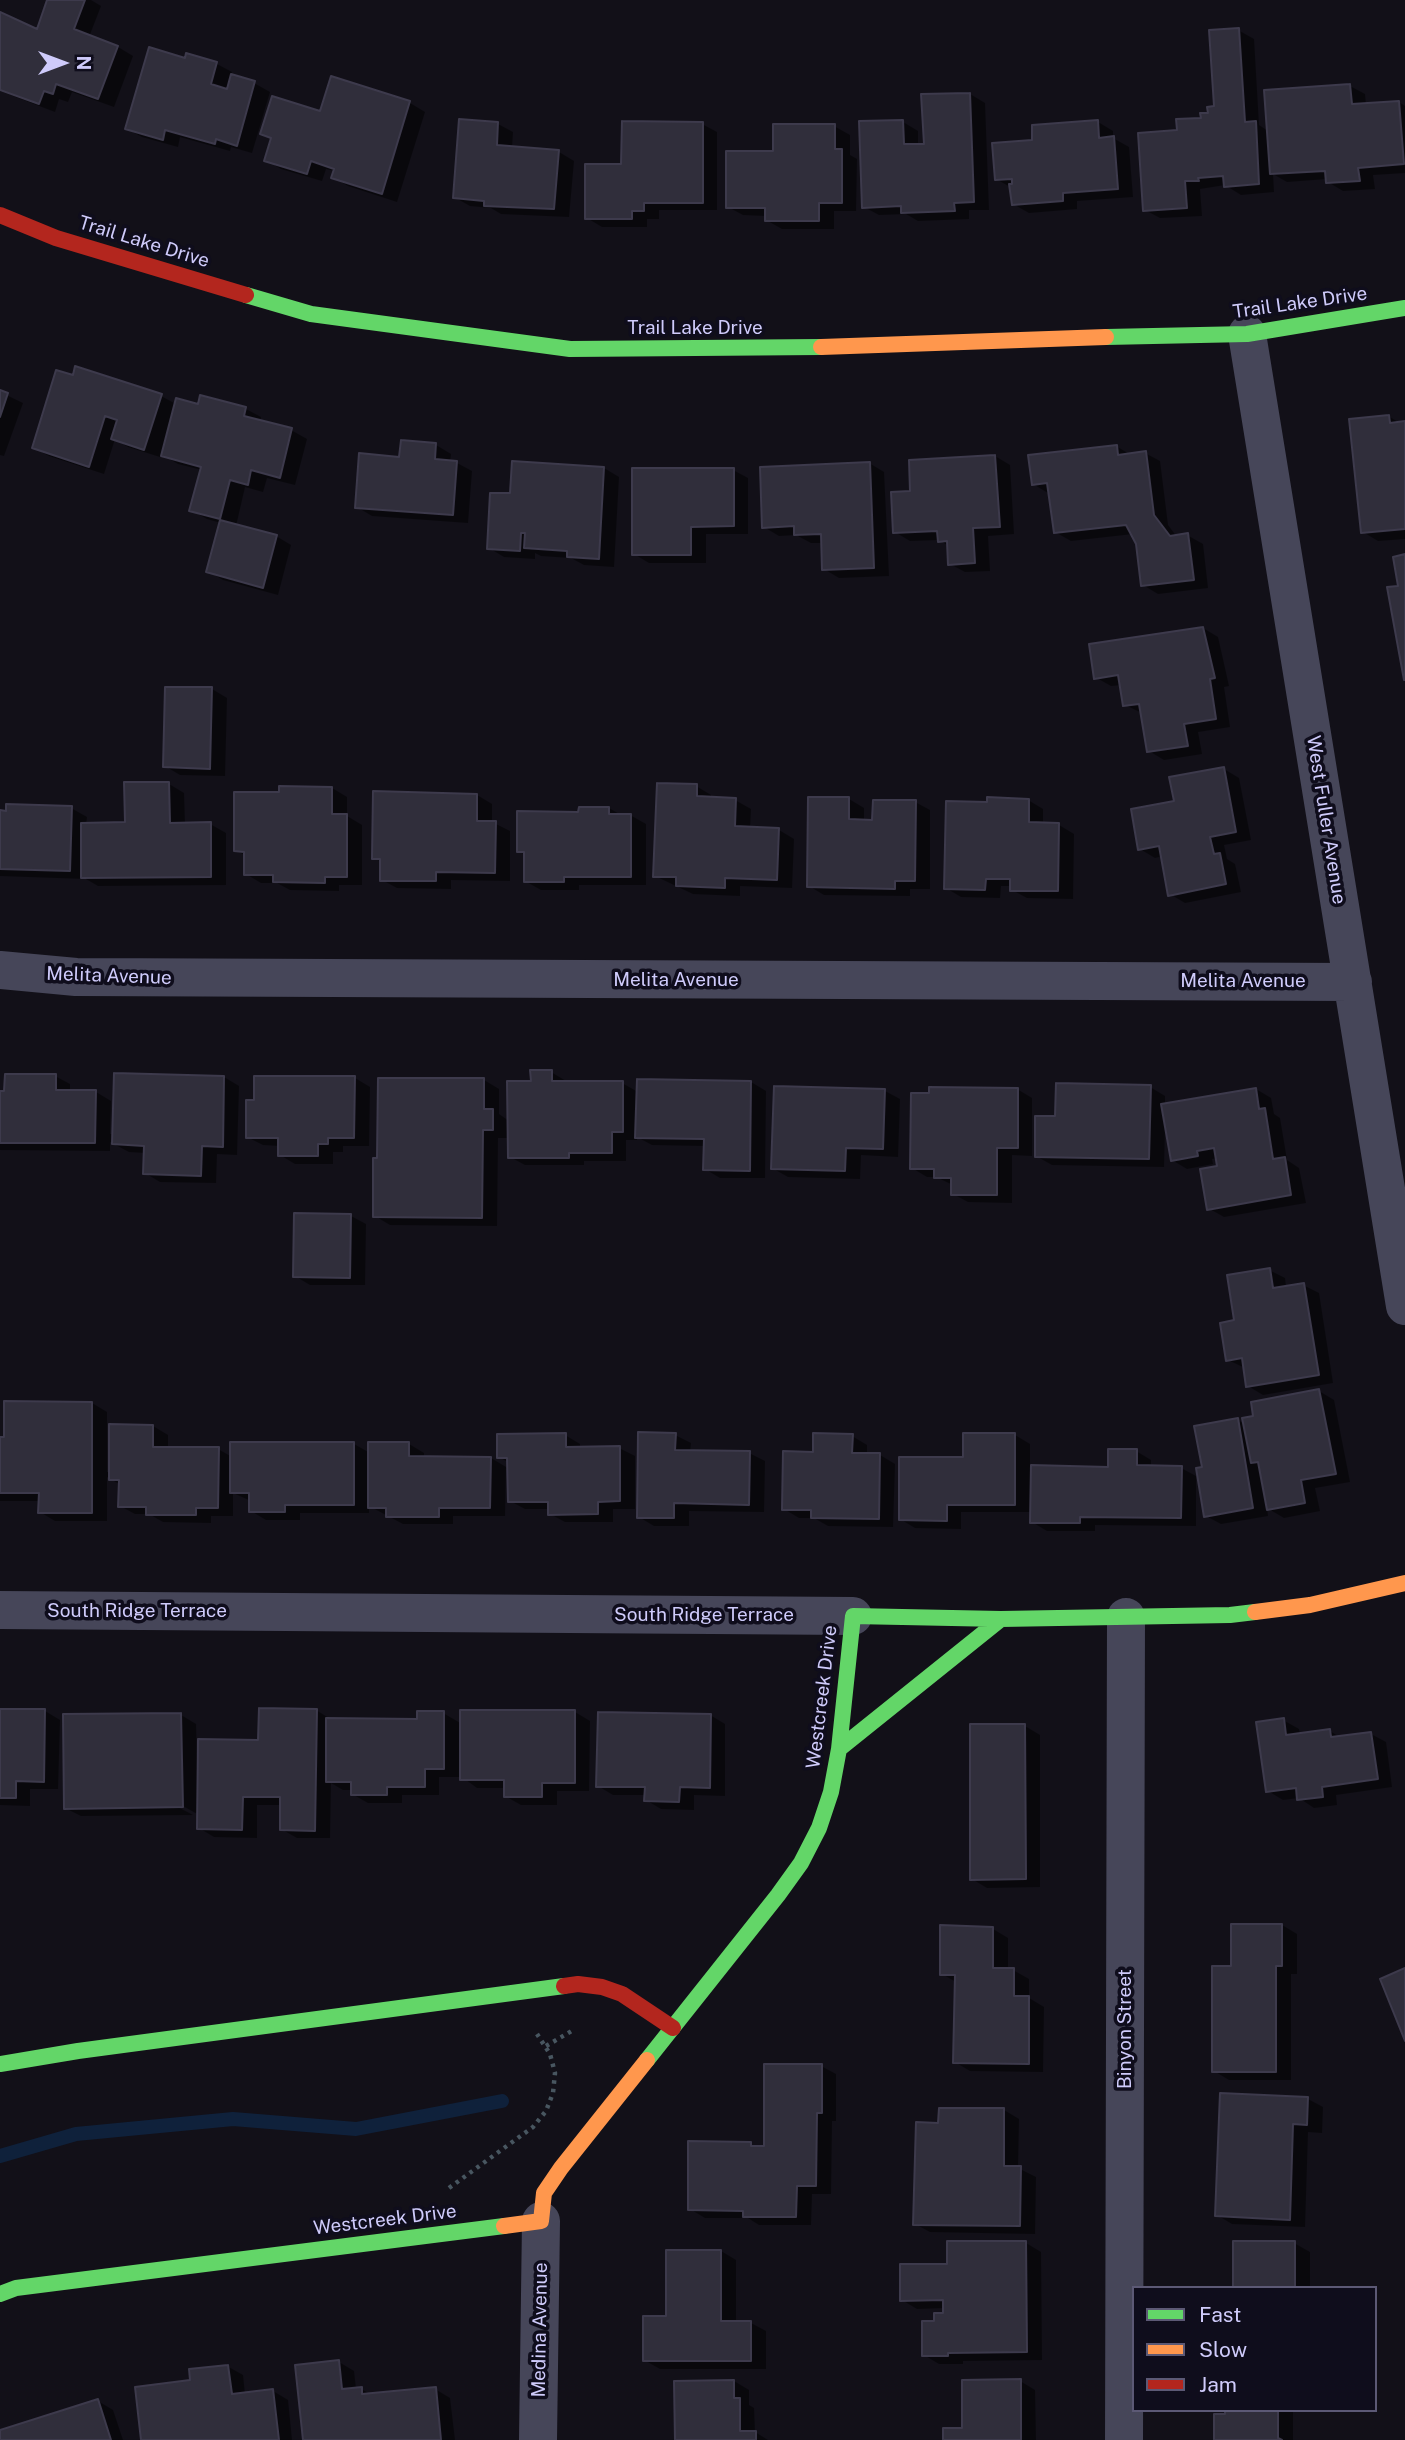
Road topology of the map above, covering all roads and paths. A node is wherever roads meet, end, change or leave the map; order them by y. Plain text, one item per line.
1 (0, 215) edge
2 (1405, 308) edge
3 (1247, 334) junction
4 (0, 970) edge
5 (1353, 982) junction
6 (1405, 1306) edge
7 (1405, 1583) edge
8 (0, 1610) edge
9 (853, 1616) junction
10 (1126, 1617) junction
11 (1001, 1619) junction
12 (839, 1749) junction
13 (673, 2028) junction
14 (533, 2030) dead end
15 (0, 2064) edge
16 (446, 2190) dead end
17 (541, 2221) junction
18 (0, 2294) edge
19 (538, 2440) edge
20 (1124, 2440) edge

1 - 3 street, Trail Lake Drive
2 - 3 street, Trail Lake Drive
3 - 5 street, West Fuller Avenue
4 - 5 street, Melita Avenue
5 - 6 street, West Fuller Avenue
7 - 10 street, South Ridge Terrace
8 - 9 street, South Ridge Terrace
9 - 11 street, South Ridge Terrace
9 - 12 street, Westcreek Drive
10 - 11 street, South Ridge Terrace
10 - 20 street, Binyon Street
11 - 12 street
12 - 13 street, Westcreek Drive
13 - 15 street
13 - 17 street, Westcreek Drive
14 - 16 path
17 - 18 street, Westcreek Drive
17 - 19 street, Medina Avenue

